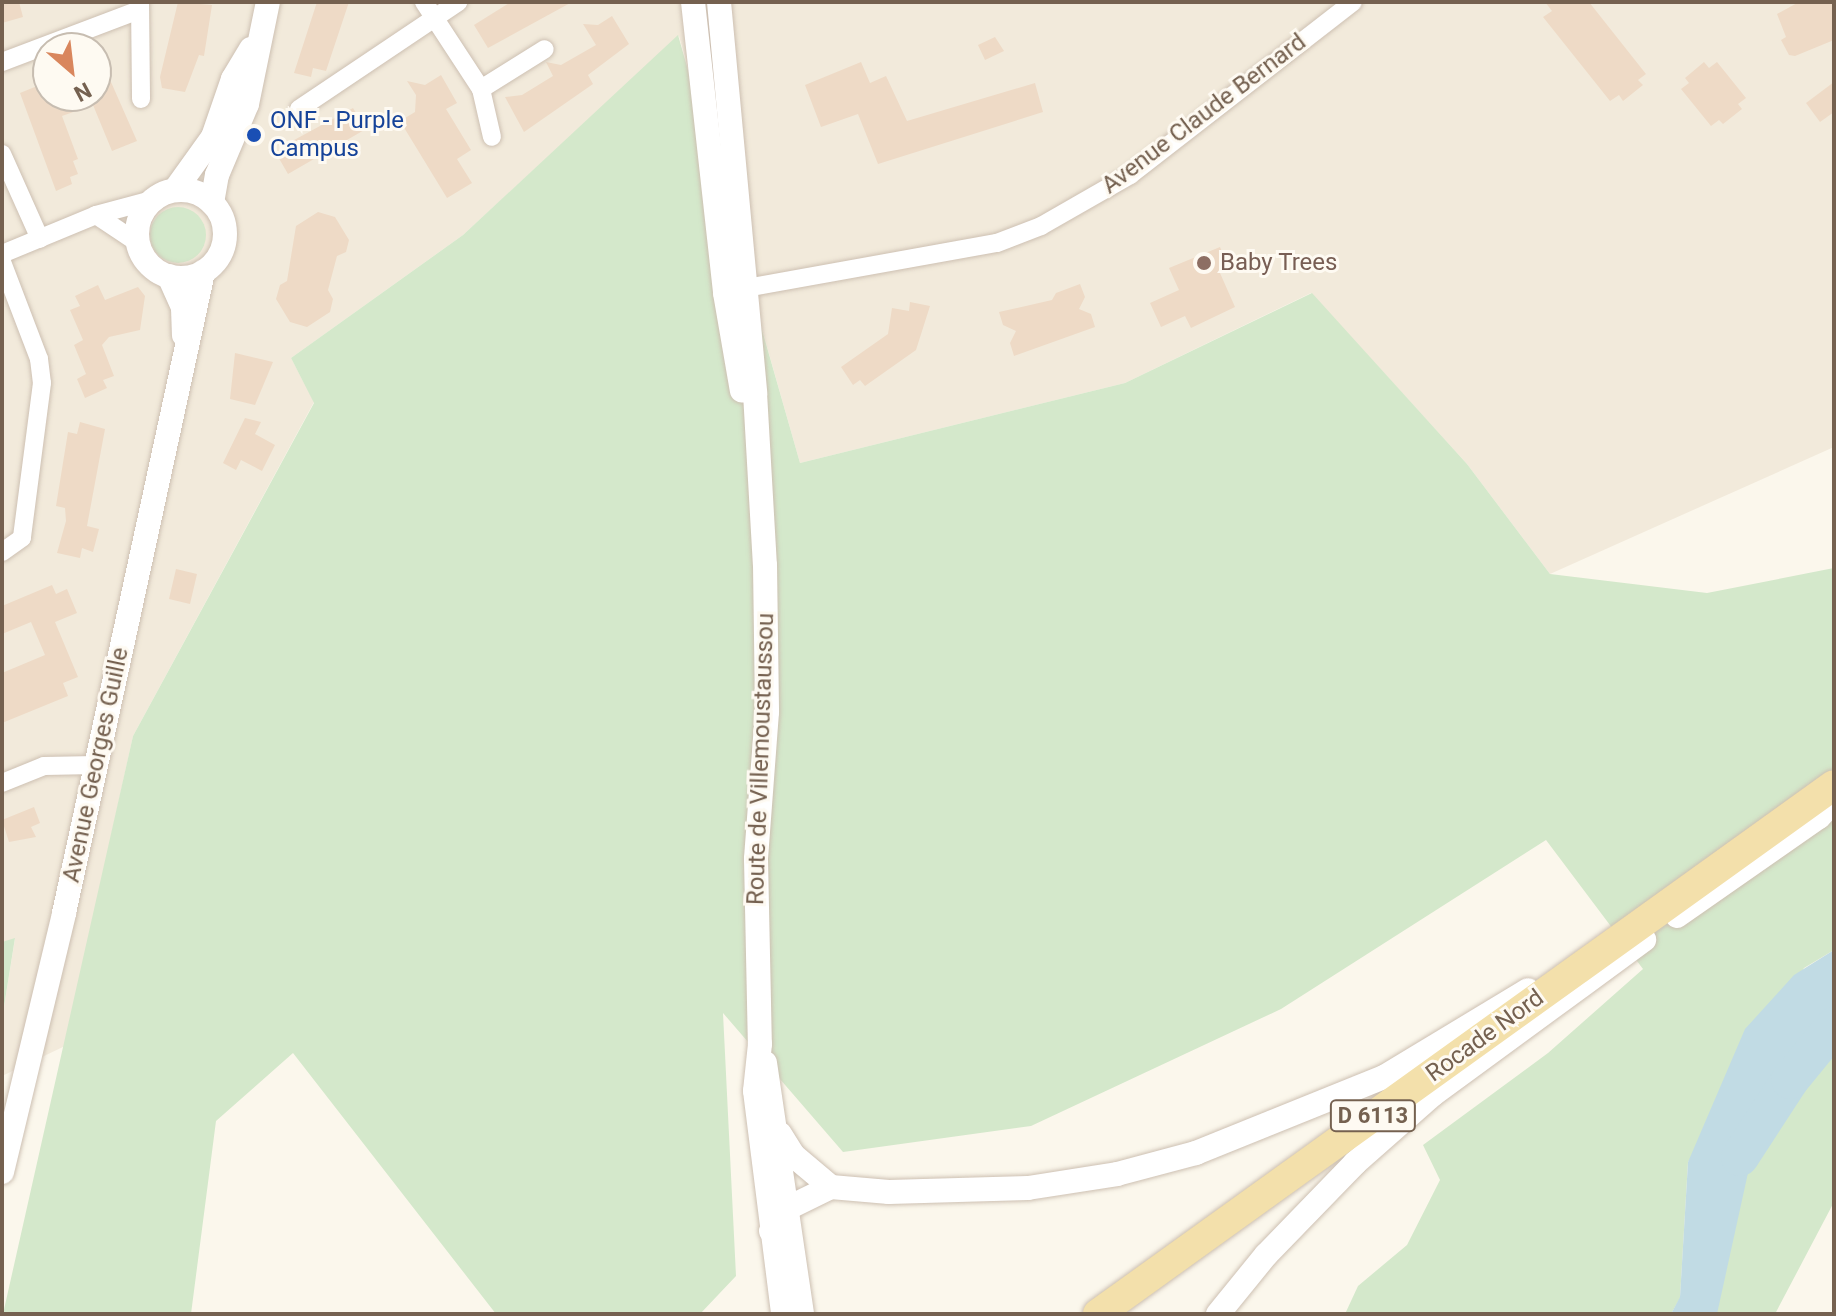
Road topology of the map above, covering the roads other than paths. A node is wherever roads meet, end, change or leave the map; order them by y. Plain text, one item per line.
1 (268, 2) edge
2 (458, 2) edge
3 (693, 2) edge
4 (719, 2) edge
5 (1353, 2) edge
6 (139, 6) edge
7 (429, 10) edge
8 (261, 33) junction
9 (545, 49) dead end
10 (2, 62) edge
11 (481, 89) junction
12 (141, 99) dead end
13 (299, 109) dead end
14 (492, 137) dead end
15 (2, 154) edge
16 (175, 190) junction
17 (152, 200) junction
18 (212, 203) junction
19 (96, 215) junction
20 (40, 239) junction
21 (138, 243) junction
22 (2, 254) edge
23 (2, 262) edge
24 (203, 272) junction
25 (169, 276) junction
26 (735, 290) junction
27 (185, 358) junction
28 (2, 552) edge
29 (96, 765) junction
30 (2, 783) edge
31 (1834, 785) edge
32 (1834, 801) edge
33 (1649, 920) junction
34 (760, 1044) junction
35 (778, 1131) junction
36 (2, 1172) edge
37 (831, 1187) junction
38 (786, 1209) junction
39 (771, 1231) junction
40 (783, 1314) edge
41 (802, 1314) edge
42 (1098, 1314) edge
43 (1218, 1314) edge

1 - 8 street
2 - 7 street
3 - 26 street, Route de Villemoustaussou
4 - 26 street, Route de Villemoustaussou
5 - 26 street, Avenue Claude Bernard
6 - 10 street
6 - 12 street
7 - 11 street
7 - 13 street
8 - 16 street
8 - 18 street
9 - 11 street
11 - 14 street
15 - 20 street
16 - 17 street
16 - 18 street
17 - 19 street
17 - 21 street
18 - 24 street
19 - 20 street
19 - 21 street
20 - 22 street
21 - 25 street
23 - 28 street
24 - 25 street
24 - 27 street, Avenue Georges Guille
25 - 27 street, Avenue Georges Guille
26 - 34 street, Route de Villemoustaussou
27 - 29 street, Avenue Georges Guille
29 - 30 street
29 - 36 street, Avenue Georges Guille
31 - 33 main road, Rocade Nord / D 6113
32 - 43 street
33 - 37 street
33 - 42 main road, Rocade Nord / D 6113
34 - 35 street, Route de Villemoustaussou
34 - 39 street, Route de Villemoustaussou
35 - 37 street
35 - 38 street, Route de Villemoustaussou
37 - 38 street
38 - 39 street
38 - 41 street, Route de Villemoustaussou
39 - 40 street, Route de Villemoustaussou

